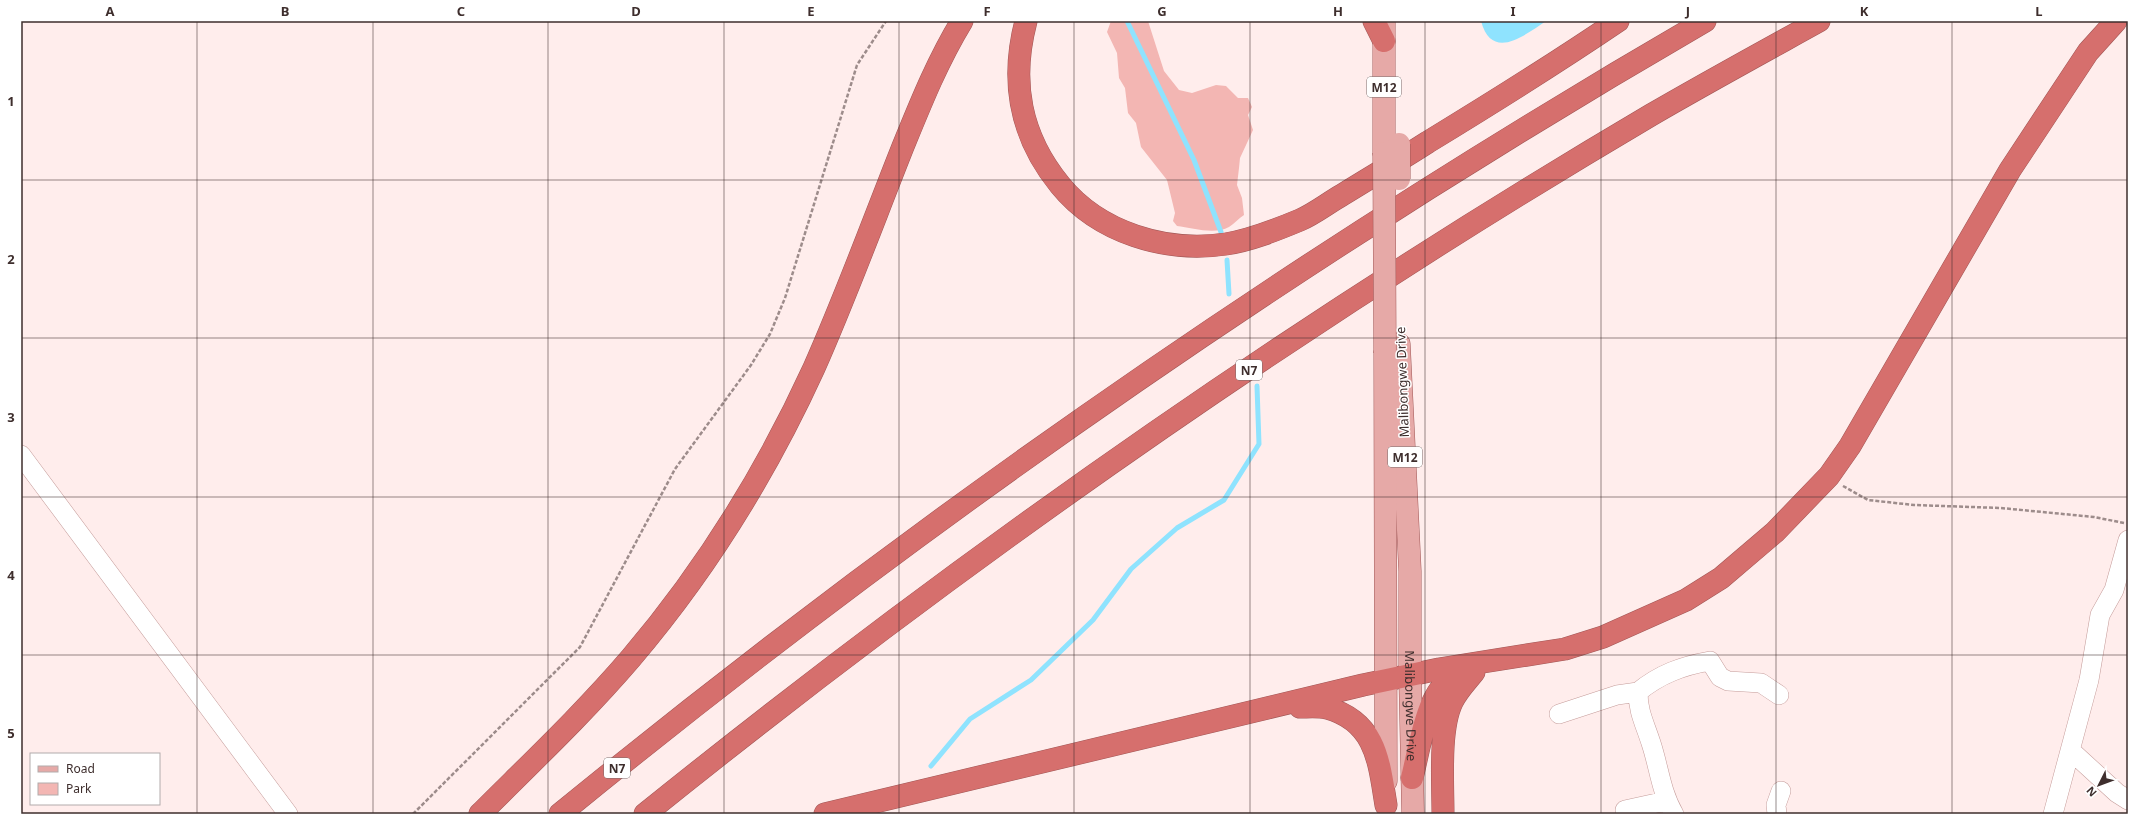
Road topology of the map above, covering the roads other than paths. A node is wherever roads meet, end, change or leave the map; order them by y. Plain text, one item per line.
1 (962, 21) edge
2 (1026, 21) edge
3 (1374, 21) edge
4 (1398, 21) edge
5 (1618, 21) edge
6 (1705, 21) edge
7 (1819, 21) edge
8 (2116, 21) edge
9 (1384, 31) edge
10 (1392, 149) junction
11 (1392, 348) junction
12 (21, 455) edge
13 (2128, 540) edge
14 (1514, 659) junction
15 (1475, 671) junction
16 (1410, 675) junction
17 (1386, 680) junction
18 (1638, 692) junction
19 (1779, 695) dead end
20 (1278, 705) junction
21 (1559, 714) dead end
22 (2070, 750) junction
23 (1412, 778) junction
24 (1781, 791) dead end
25 (2128, 800) edge
26 (1670, 807) edge
27 (1386, 810) edge
28 (1625, 810) dead end
29 (288, 814) edge
30 (480, 814) edge
31 (560, 814) edge
32 (645, 814) edge
33 (825, 814) edge
34 (1413, 814) edge
35 (1443, 814) edge
36 (1777, 814) edge
37 (2053, 814) edge

1 - 30 highway
2 - 5 highway
3 - 9 highway
4 - 10 main road, Malibongwe Drive / M12
6 - 31 highway, N7
7 - 32 highway, N7
8 - 14 highway
9 - 10 main road, Malibongwe Drive / M12
10 - 11 main road, Malibongwe Drive / M12, bridge
11 - 16 main road, Malibongwe Drive / M12
11 - 17 main road, Malibongwe Drive / M12
12 - 29 street
13 - 22 street
14 - 15 highway
14 - 16 highway
15 - 23 highway
15 - 35 highway
16 - 17 highway
16 - 23 main road, Malibongwe Drive / M12
17 - 20 highway
17 - 27 main road, Malibongwe Drive / M12
18 - 19 street
18 - 21 street
18 - 26 street
20 - 27 highway
20 - 33 highway
22 - 25 street
22 - 37 street
23 - 34 main road, Malibongwe Drive / M12
24 - 36 street
26 - 28 street

